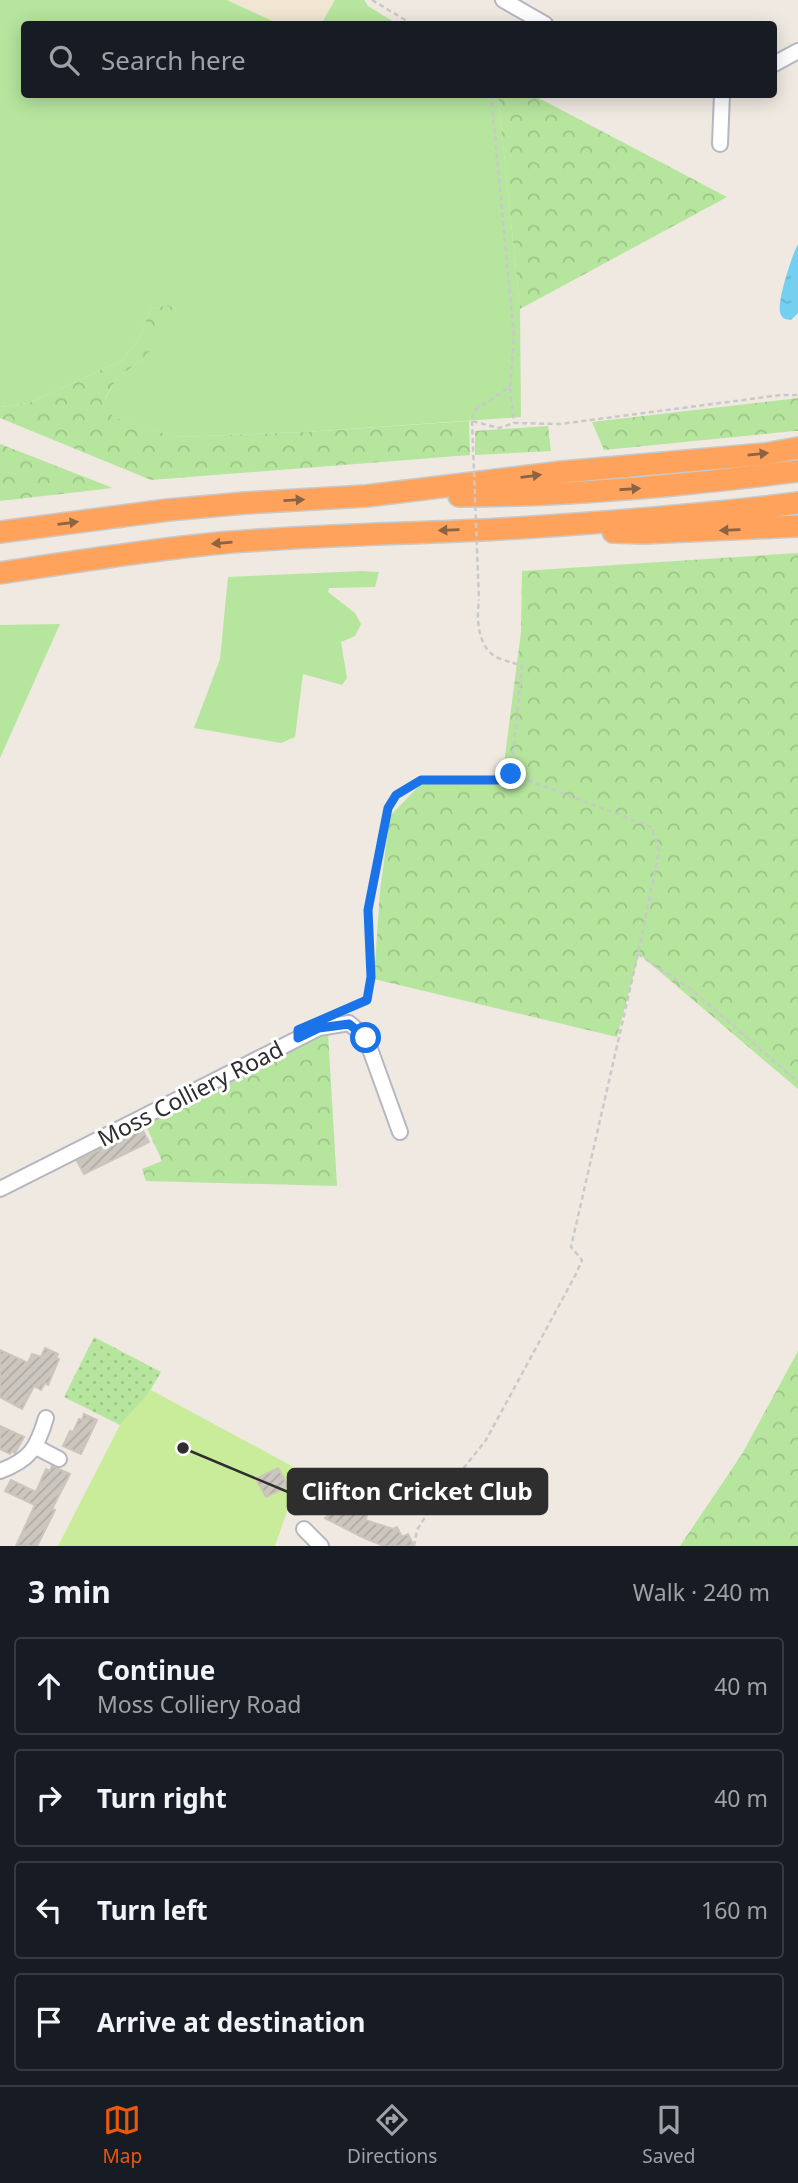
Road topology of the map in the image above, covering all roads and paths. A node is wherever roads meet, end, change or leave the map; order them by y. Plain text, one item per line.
1 (372, 0) edge
2 (503, 0) edge
3 (407, 21) edge
4 (536, 21) edge
5 (798, 51) edge
6 (777, 62) edge
7 (491, 98) edge
8 (722, 98) edge
9 (720, 144) dead end
10 (510, 387) junction
11 (798, 395) edge
12 (472, 421) junction
13 (514, 423) junction
14 (798, 449) edge
15 (798, 471) edge
16 (366, 495) junction
17 (798, 503) edge
18 (798, 526) edge
19 (517, 528) junction
20 (0, 532) edge
21 (0, 573) edge
22 (511, 774) junction
23 (638, 954) junction
24 (344, 1010) dead end
25 (798, 1082) edge
26 (400, 1132) dead end
27 (0, 1189) edge
28 (46, 1418) dead end
29 (36, 1447) junction
30 (59, 1459) dead end
31 (0, 1471) edge
32 (303, 1528) dead end
33 (321, 1546) edge
34 (414, 1546) edge

1 - 3 path
2 - 4 street
5 - 6 street
7 - 10 path
8 - 9 street
10 - 12 path
10 - 13 path
11 - 13 path
12 - 13 path
12 - 22 path, bridge
16 -> 14 highway
16 -> 15 highway
20 -> 16 highway
17 - 19 highway
18 -> 19 highway
19 -> 21 highway
22 - 23 path
22 - 24 path
23 - 25 path
23 - 34 path
26 - 27 street, Moss Colliery Road
28 - 29 street
29 - 30 street
29 - 31 street
32 - 33 street

